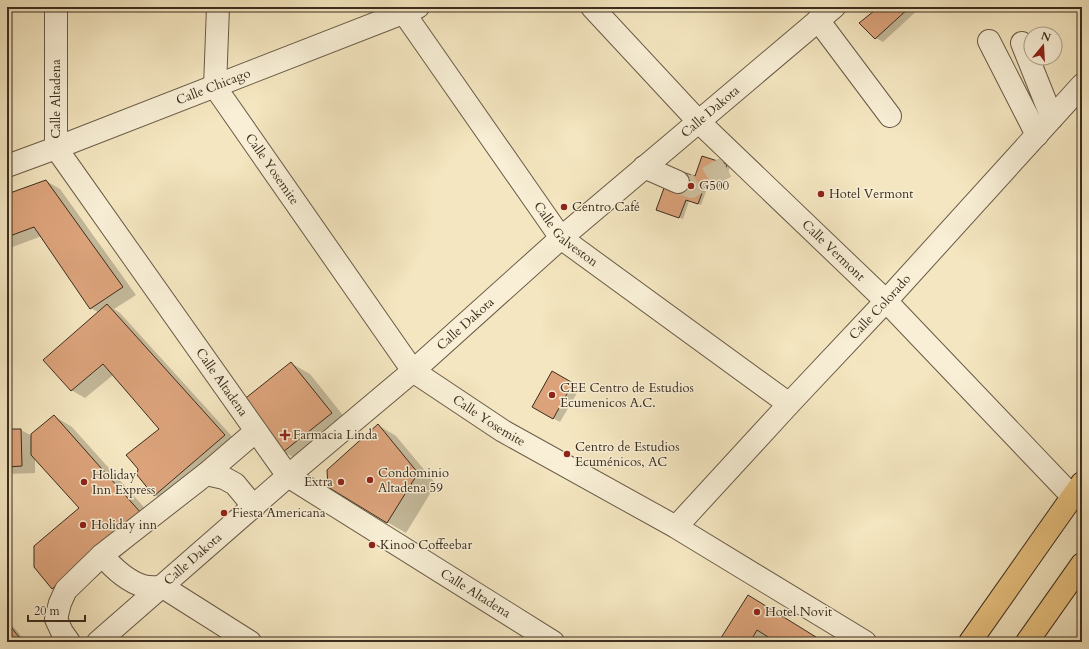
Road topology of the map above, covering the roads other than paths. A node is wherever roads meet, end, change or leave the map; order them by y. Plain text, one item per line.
1 (56, 7) edge
2 (218, 7) edge
3 (592, 7) edge
4 (409, 9) edge
5 (826, 14) edge
6 (989, 41) dead end
7 (1022, 43) dead end
8 (1082, 84) edge
9 (215, 87) junction
10 (890, 116) dead end
11 (1052, 118) junction
12 (698, 121) junction
13 (1037, 135) junction
14 (56, 148) junction
15 (7, 166) edge
16 (644, 167) junction
17 (678, 182) tunnel mouth
18 (561, 238) junction
19 (886, 302) junction
20 (413, 371) junction
21 (788, 404) junction
22 (256, 431) junction
23 (206, 474) junction
24 (288, 476) junction
25 (1077, 489) edge
26 (254, 506) junction
27 (676, 527) junction
28 (102, 556) junction
29 (1082, 564) edge
30 (163, 587) junction
31 (69, 642) edge
32 (98, 642) edge
33 (250, 642) edge
34 (553, 642) edge
35 (865, 642) edge
36 (970, 642) edge
37 (1027, 642) edge

1 - 14 street, Calle Altadena
2 - 9 street
3 - 12 street, Calle Vermont
4 - 9 street, Calle Chicago
4 - 18 street, Calle Galveston
5 - 10 street
5 - 12 street, Calle Dakota
6 - 13 street
7 - 11 street
8 - 11 street, Calle Colorado
9 - 14 street, Calle Chicago
9 - 20 street, Calle Yosemite
11 - 13 street, Calle Colorado
12 - 16 street, Calle Dakota
12 - 19 street, Calle Vermont
13 - 19 street, Calle Colorado
14 - 15 street, Calle Chicago
14 - 22 street, Calle Altadena
16 - 17 street
16 - 18 street, Calle Dakota
18 - 20 street, Calle Dakota
18 - 21 street, Calle Galveston
19 - 21 street, Calle Colorado
19 - 25 street, Calle Vermont
20 - 24 street, Calle Dakota
20 - 27 street, Calle Yosemite
21 - 27 street, Calle Colorado
22 - 23 street
22 - 24 street, Calle Altadena
23 - 26 street
23 - 28 street
24 - 26 street, Calle Dakota
24 - 34 street, Calle Altadena
25 - 36 main road
26 - 30 street, Calle Dakota
27 - 35 street, Calle Yosemite
28 - 30 street
28 - 31 street
29 - 37 main road
30 - 32 street, Calle Dakota
30 - 33 street

